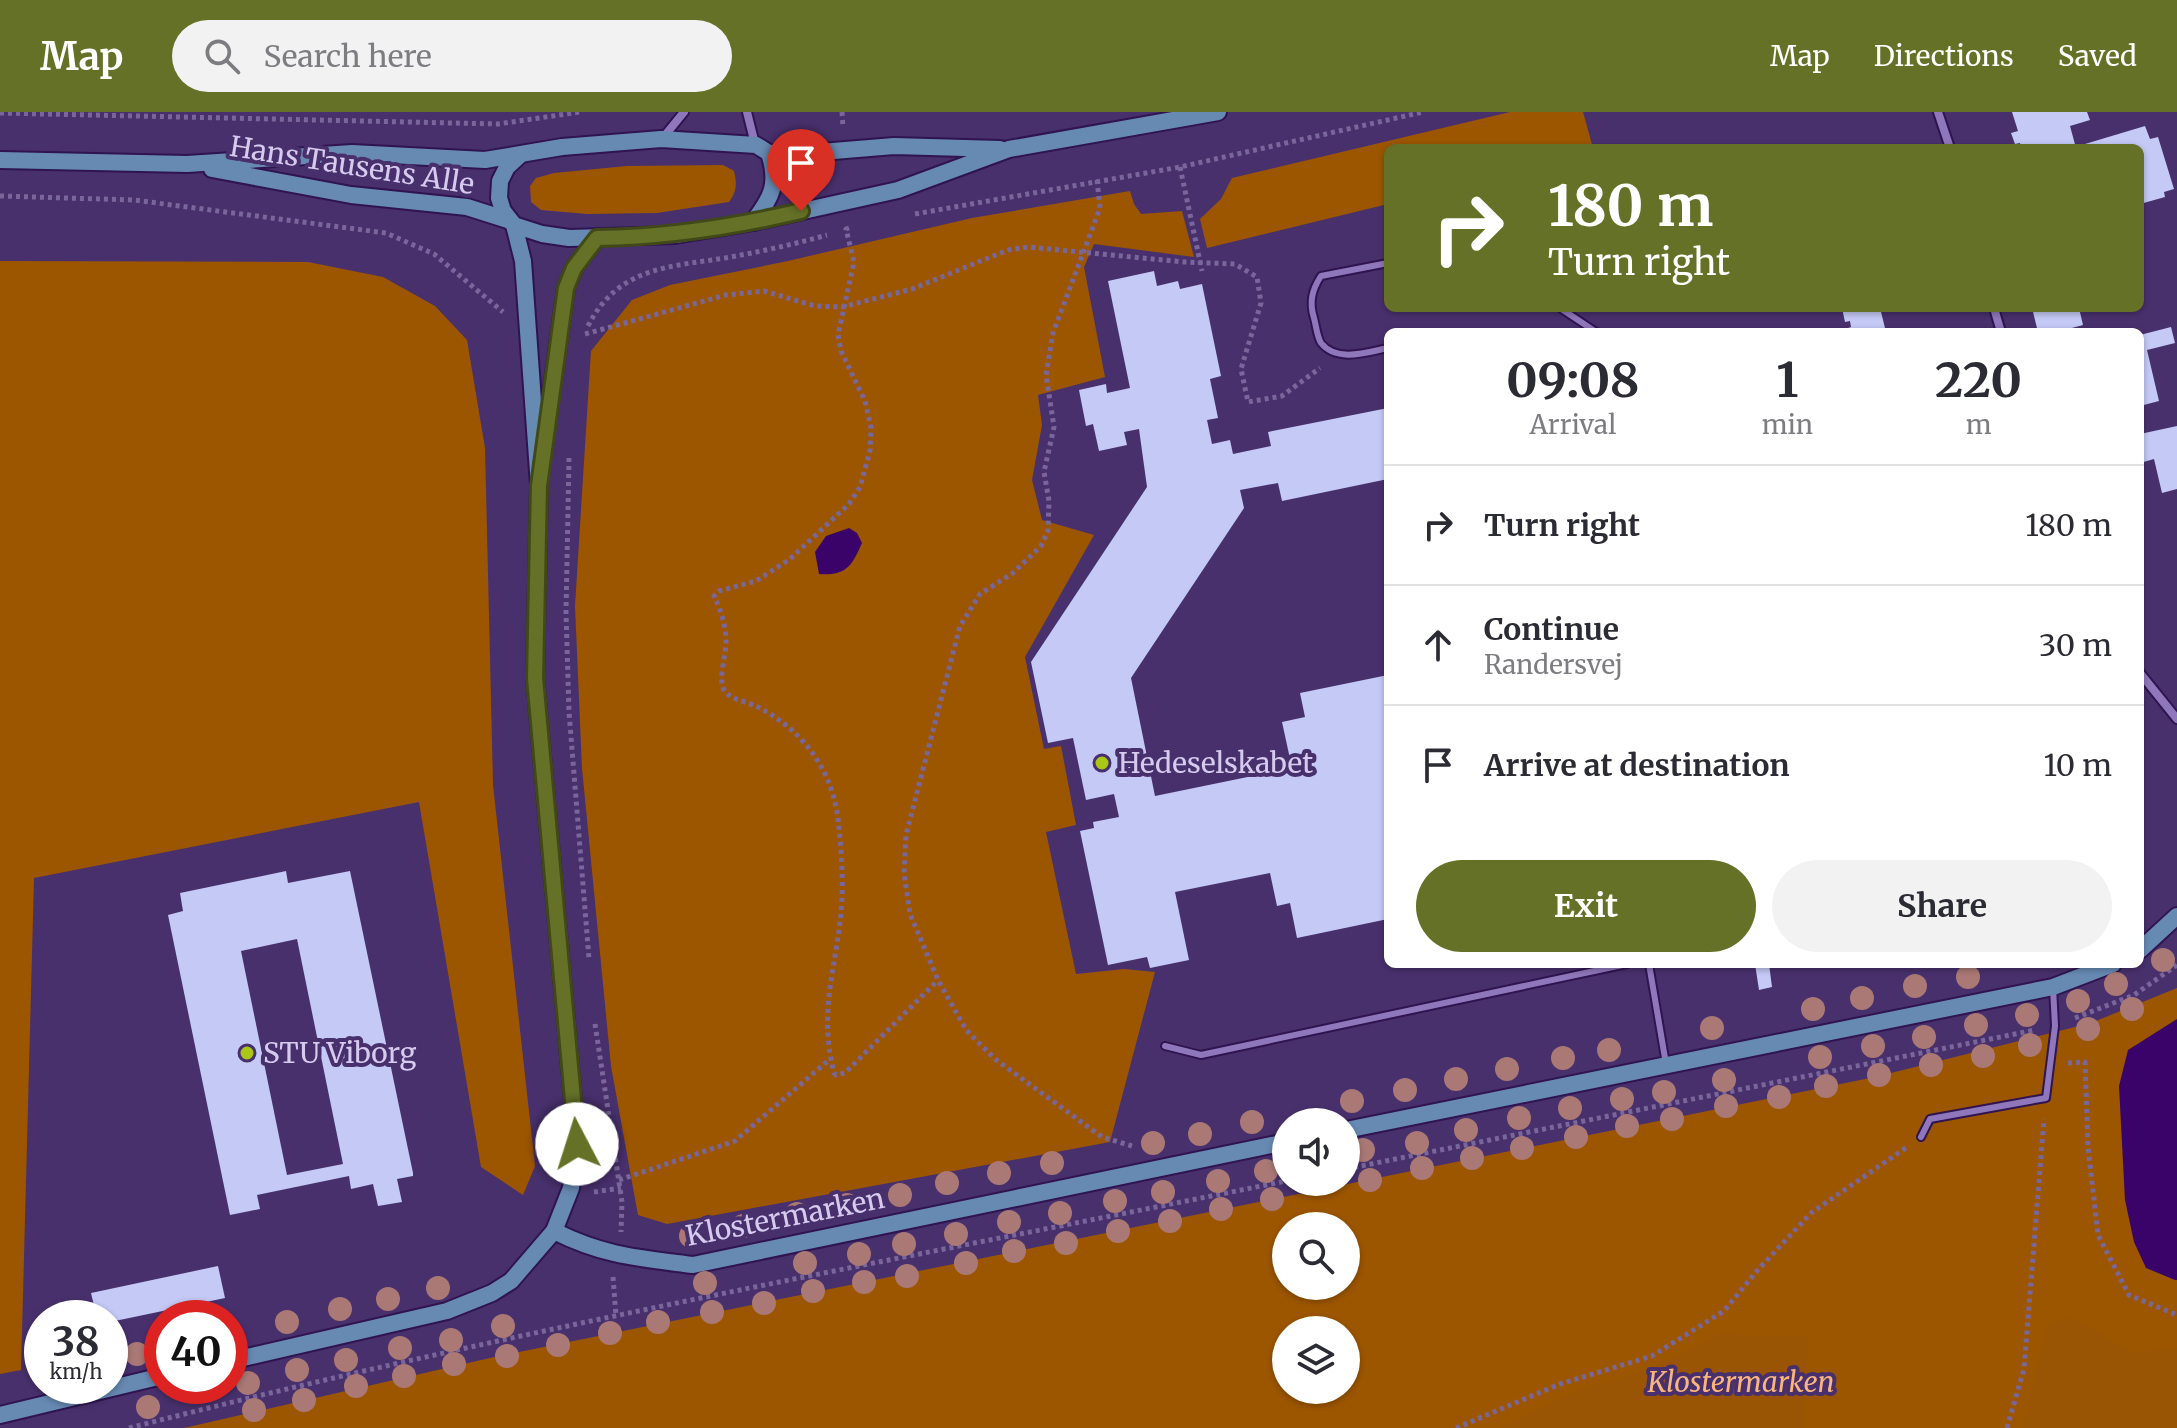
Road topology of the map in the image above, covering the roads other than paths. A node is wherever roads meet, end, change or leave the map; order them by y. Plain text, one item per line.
1 (684, 112) edge
2 (747, 112) edge
3 (1218, 112) edge
4 (1938, 112) edge
5 (661, 139) junction
6 (1949, 144) edge
7 (762, 149) junction
8 (1009, 149) junction
9 (520, 155) junction
10 (0, 160) edge
11 (187, 164) junction
12 (511, 222) junction
13 (753, 222) junction
14 (597, 238) junction
15 (1384, 264) edge
16 (1566, 312) edge
17 (1590, 328) edge
18 (1384, 349) edge
19 (539, 486) junction
20 (2144, 678) edge
21 (2177, 719) edge
22 (2177, 916) edge
23 (2144, 946) edge
24 (1608, 968) edge
25 (1650, 968) edge
26 (2103, 968) edge
27 (2053, 987) junction
28 (1165, 1046) dead end
29 (1666, 1064) junction
30 (1360, 1127) edge
31 (1921, 1137) road end
32 (1272, 1145) edge
33 (554, 1231) junction
34 (248, 1357) edge
35 (144, 1380) edge
36 (0, 1415) edge

1 - 5 street
2 - 7 street
3 - 8 street
4 - 6 street
5 - 7 street, Hans Tausens Alle
5 - 9 street, Hans Tausens Alle
7 - 8 street, Hans Tausens Alle
7 - 13 street
8 - 13 street, Hans Tausens Alle
9 - 11 street, Hans Tausens Alle
9 - 12 street
10 - 11 street, Hans Tausens Alle
11 - 12 street, Hans Tausens Alle
12 - 14 street, Hans Tausens Alle
12 - 19 street
13 - 14 street, Hans Tausens Alle
14 - 19 street
15 - 18 lane
16 - 17 lane
19 - 33 street
20 - 21 street
22 - 23 street
24 - 28 lane
25 - 29 lane
26 - 27 street
27 - 29 street
27 - 31 lane
29 - 30 street
32 - 33 street, Klostermarken
33 - 34 street
35 - 36 street

